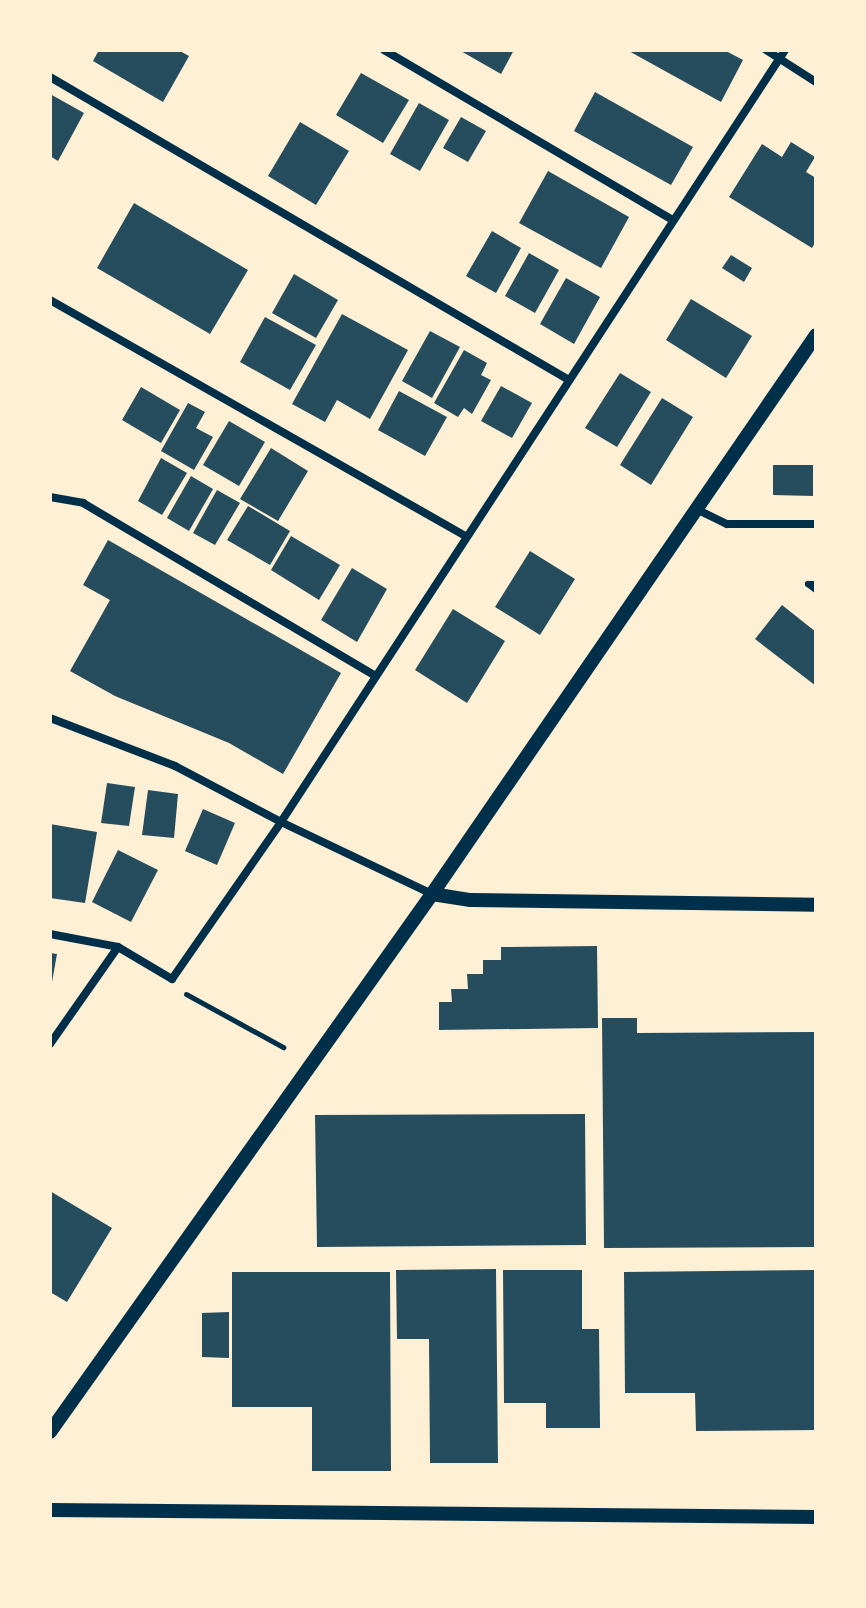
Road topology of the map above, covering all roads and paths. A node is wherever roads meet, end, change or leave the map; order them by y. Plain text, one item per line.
1 (384, 50) edge
2 (766, 50) edge
3 (783, 54) edge
4 (50, 77) edge
5 (816, 82) edge
6 (673, 220) junction
7 (50, 300) edge
8 (816, 335) edge
9 (569, 380) junction
10 (50, 497) edge
11 (698, 510) junction
12 (816, 524) edge
13 (466, 536) junction
14 (816, 584) edge
15 (816, 590) edge
16 (374, 675) junction
17 (50, 718) edge
18 (281, 822) junction
19 (432, 894) junction
20 (816, 905) edge
21 (50, 934) edge
22 (118, 947) junction
23 (172, 979) junction
24 (50, 1044) edge
25 (283, 1047) dead end
26 (50, 1432) edge
27 (50, 1510) edge
28 (816, 1517) edge

1 - 6 street
2 - 3 street
3 - 5 street
3 - 6 street
4 - 9 street
6 - 9 street
7 - 13 street
8 - 11 street
9 - 13 street
10 - 16 street
11 - 12 street
11 - 19 street
13 - 16 street
14 - 15 lane
16 - 18 street
17 - 18 street
18 - 19 street
18 - 23 street
19 - 20 street
19 - 26 street
21 - 22 street
22 - 23 street
22 - 24 street
23 - 25 path
27 - 28 street

